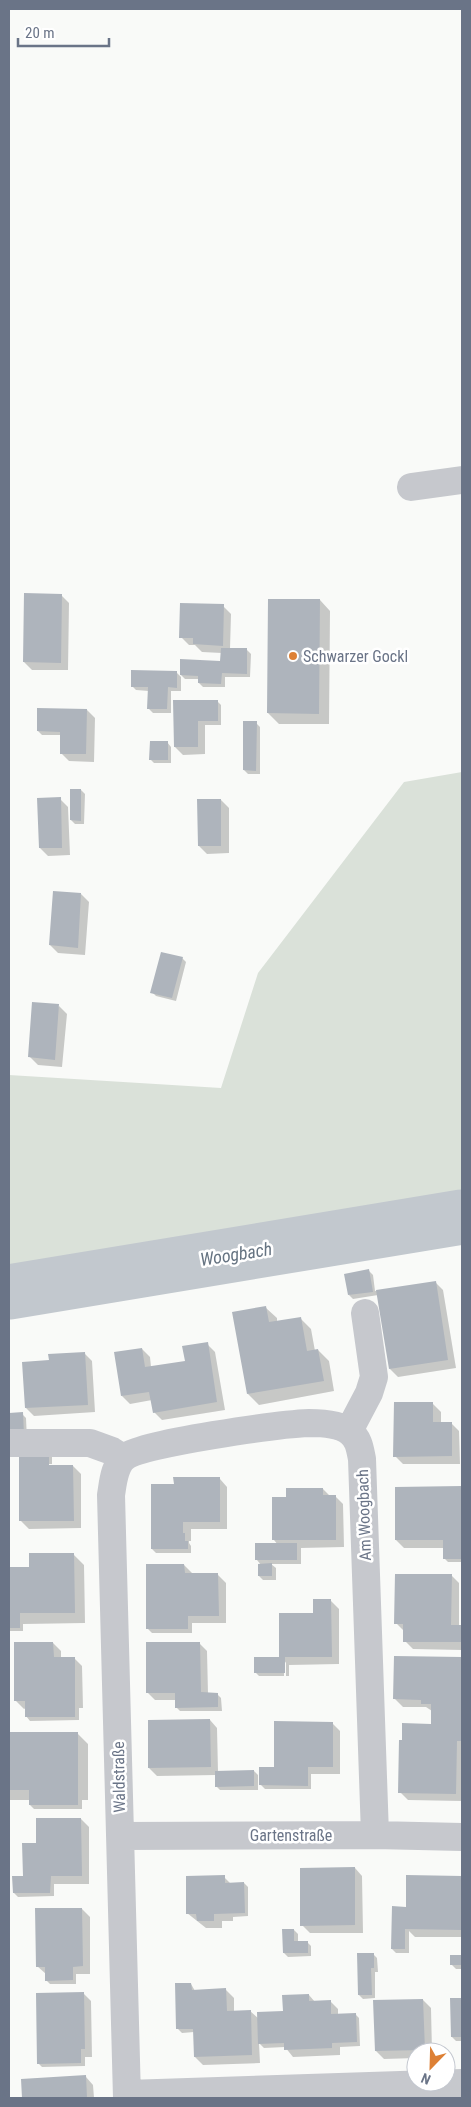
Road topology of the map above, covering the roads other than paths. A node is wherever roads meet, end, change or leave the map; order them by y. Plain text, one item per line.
1 (462, 480) edge
2 (411, 487) dead end
3 (365, 1313) dead end
4 (350, 1431) junction
5 (9, 1443) edge
6 (123, 1458) junction
7 (375, 1835) junction
8 (120, 1836) junction
9 (462, 1837) edge
10 (462, 2083) edge
11 (127, 2096) edge

1 - 2 street
3 - 4 street
4 - 6 street
4 - 7 street, Am Woogbach
5 - 6 street
6 - 8 street, Waldstraße
7 - 8 street, Gartenstraße
7 - 9 street, Gartenstraße
8 - 11 street, Waldstraße
10 - 11 street

